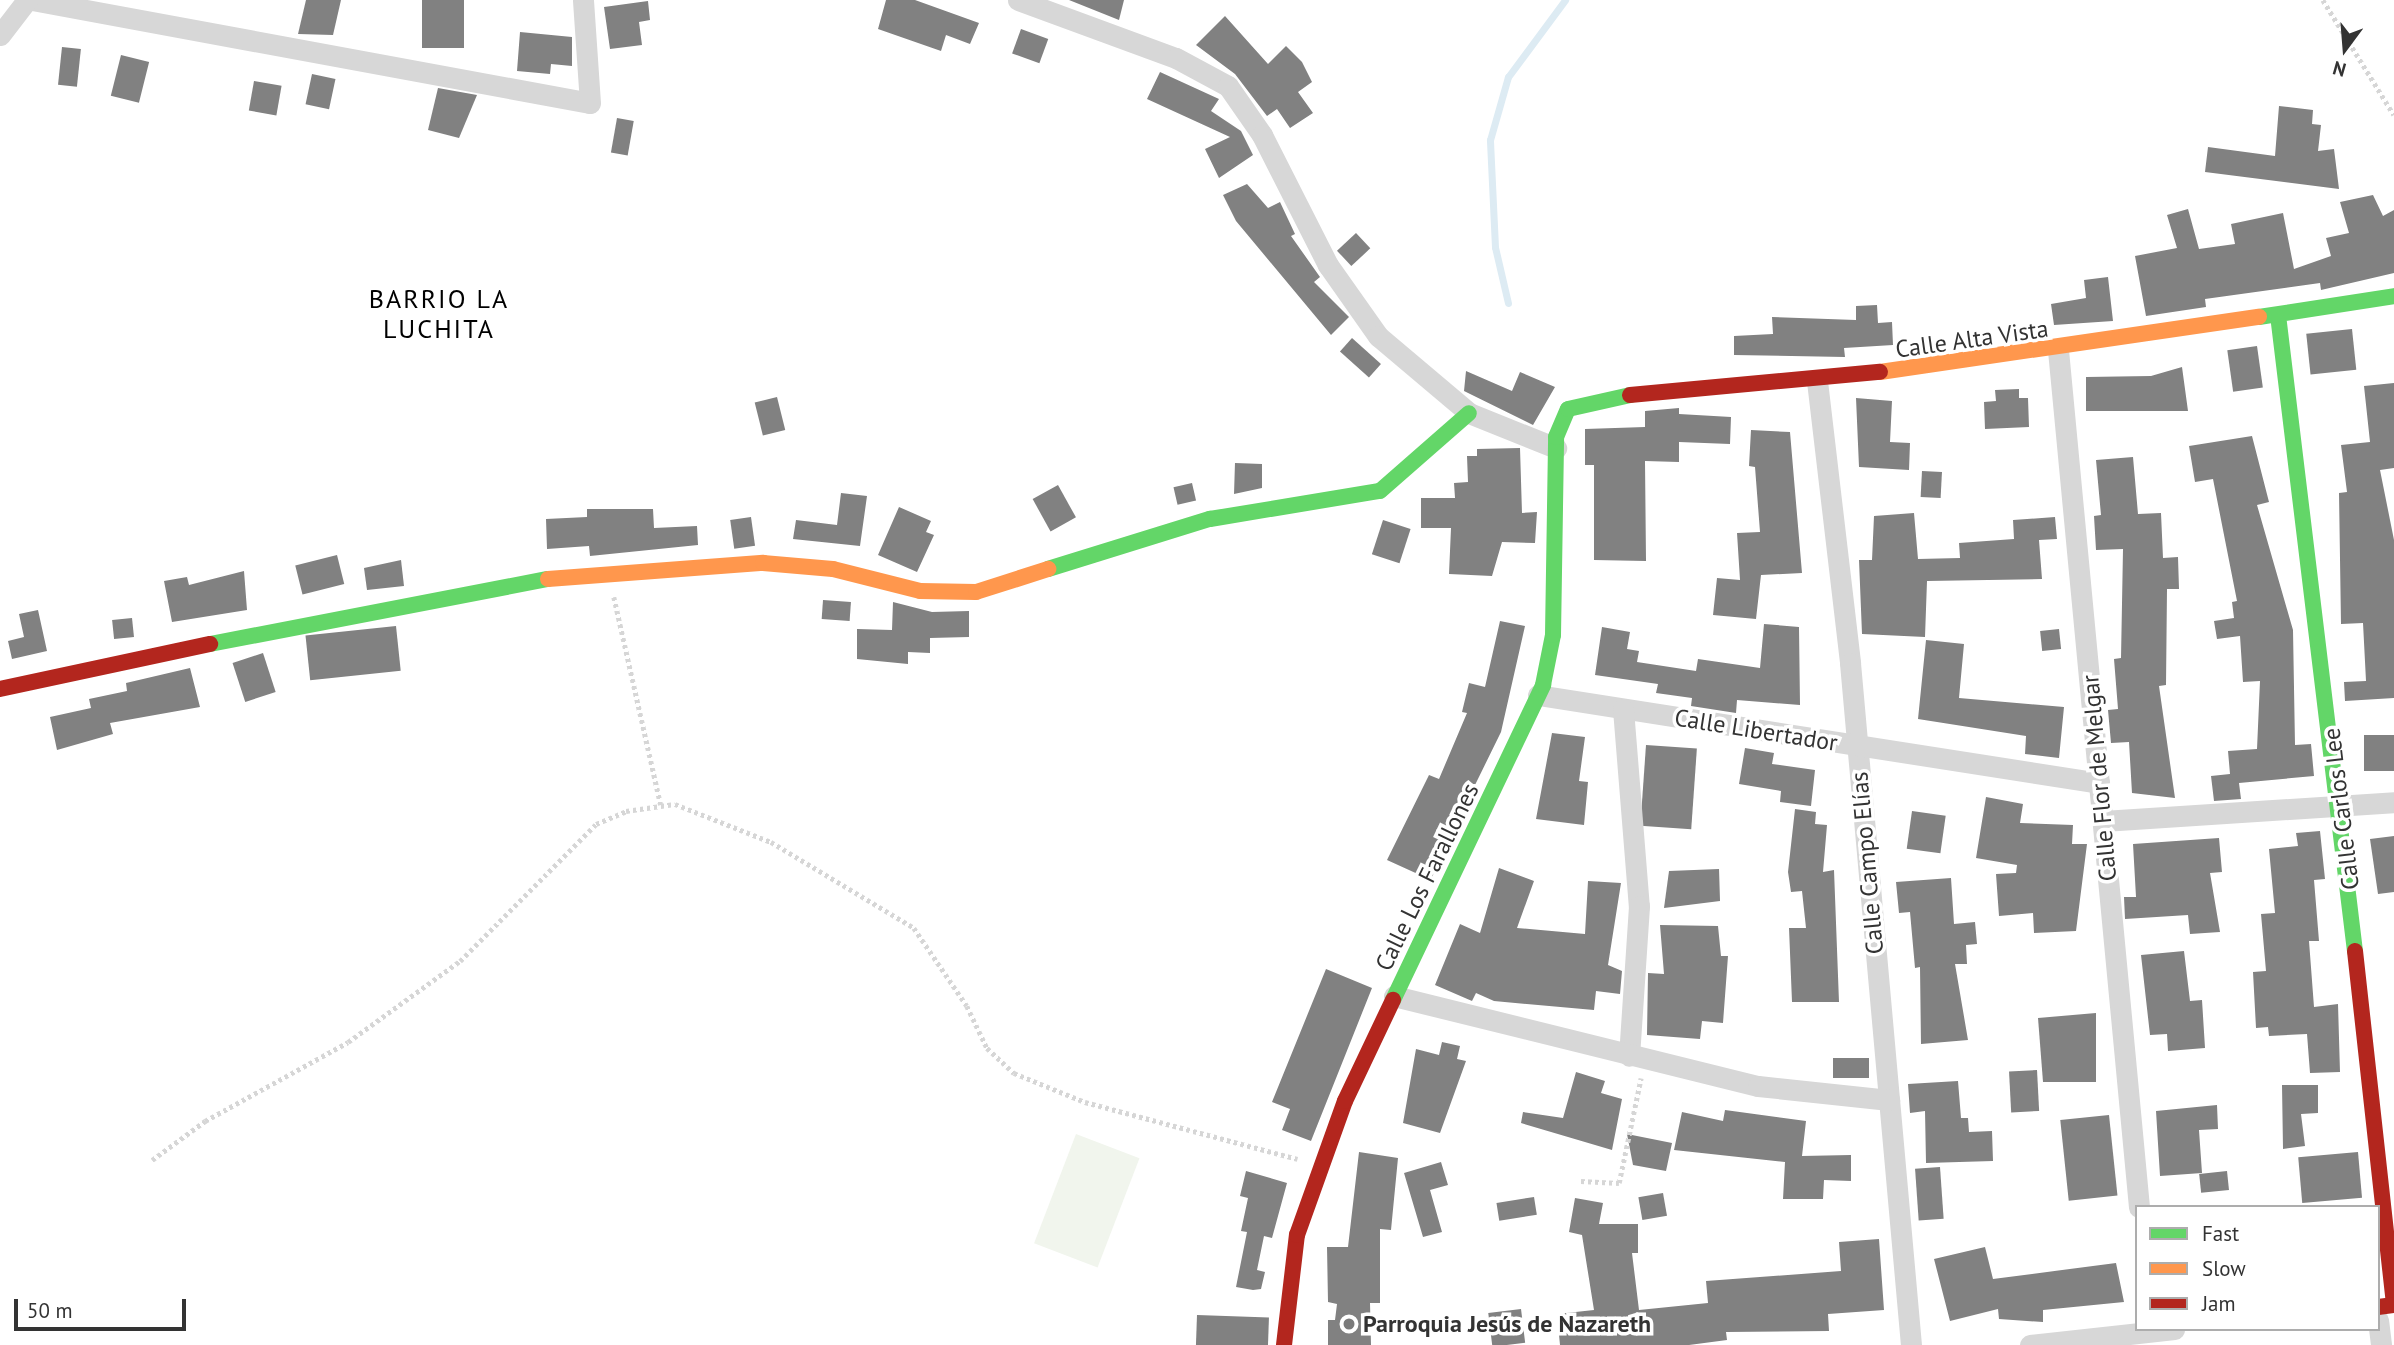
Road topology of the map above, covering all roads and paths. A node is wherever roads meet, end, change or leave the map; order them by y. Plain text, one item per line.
1 (27, 0) edge
2 (32, 0) edge
3 (583, 0) edge
4 (1018, 0) edge
5 (2323, 0) edge
6 (0, 35) edge
7 (2394, 115) edge
8 (2394, 296) edge
9 (2278, 315) junction
10 (2059, 349) junction
11 (1817, 381) junction
12 (1469, 413) junction
13 (1560, 420) joint
14 (1556, 448) junction
15 (608, 573) junction
16 (0, 689) edge
17 (1538, 695) junction
18 (1623, 709) junction
19 (1857, 747) junction
20 (2099, 783) junction
21 (2394, 802) edge
22 (661, 805) junction
23 (2340, 807) junction
24 (2103, 821) junction
25 (1394, 996) junction
26 (1637, 1058) junction
27 (1889, 1100) junction
28 (152, 1160) dead end
29 (1321, 1166) junction
30 (1581, 1181) dead end
31 (2139, 1205) edge
32 (2394, 1305) edge
33 (2151, 1331) edge
34 (1284, 1345) edge
35 (1911, 1345) edge
36 (2030, 1345) edge

1 - 6 street
2 - 3 street
4 - 12 street
5 - 7 path
8 - 9 street, Calle Alta Vista
9 - 10 street, Calle Alta Vista
9 - 23 street, Calle Carlos Lee
10 - 11 street, Calle Alta Vista
10 - 20 street, Calle Flor de Melgar
11 - 13 street, Calle Alta Vista
11 - 19 street, Calle Campo Elías
12 - 14 street
12 - 15 street
13 - 14 street, Calle Los Farallones
14 - 17 street, Calle Los Farallones
15 - 16 street
15 - 22 path
17 - 18 street, Calle Libertador
17 - 25 street, Calle Los Farallones
18 - 19 street, Calle Libertador
18 - 26 street
19 - 20 street, Calle Libertador
19 - 27 street, Calle Campo Elías
20 - 24 street, Calle Flor de Melgar
21 - 23 street
22 - 28 path
22 - 29 path
23 - 24 street
23 - 32 street, Calle Carlos Lee
24 - 31 street, Calle Flor de Melgar
25 - 26 street
25 - 29 street, Calle Los Farallones
26 - 27 street
26 - 30 path
27 - 35 street, Calle Campo Elías
29 - 34 street, Calle Los Farallones
33 - 36 street

